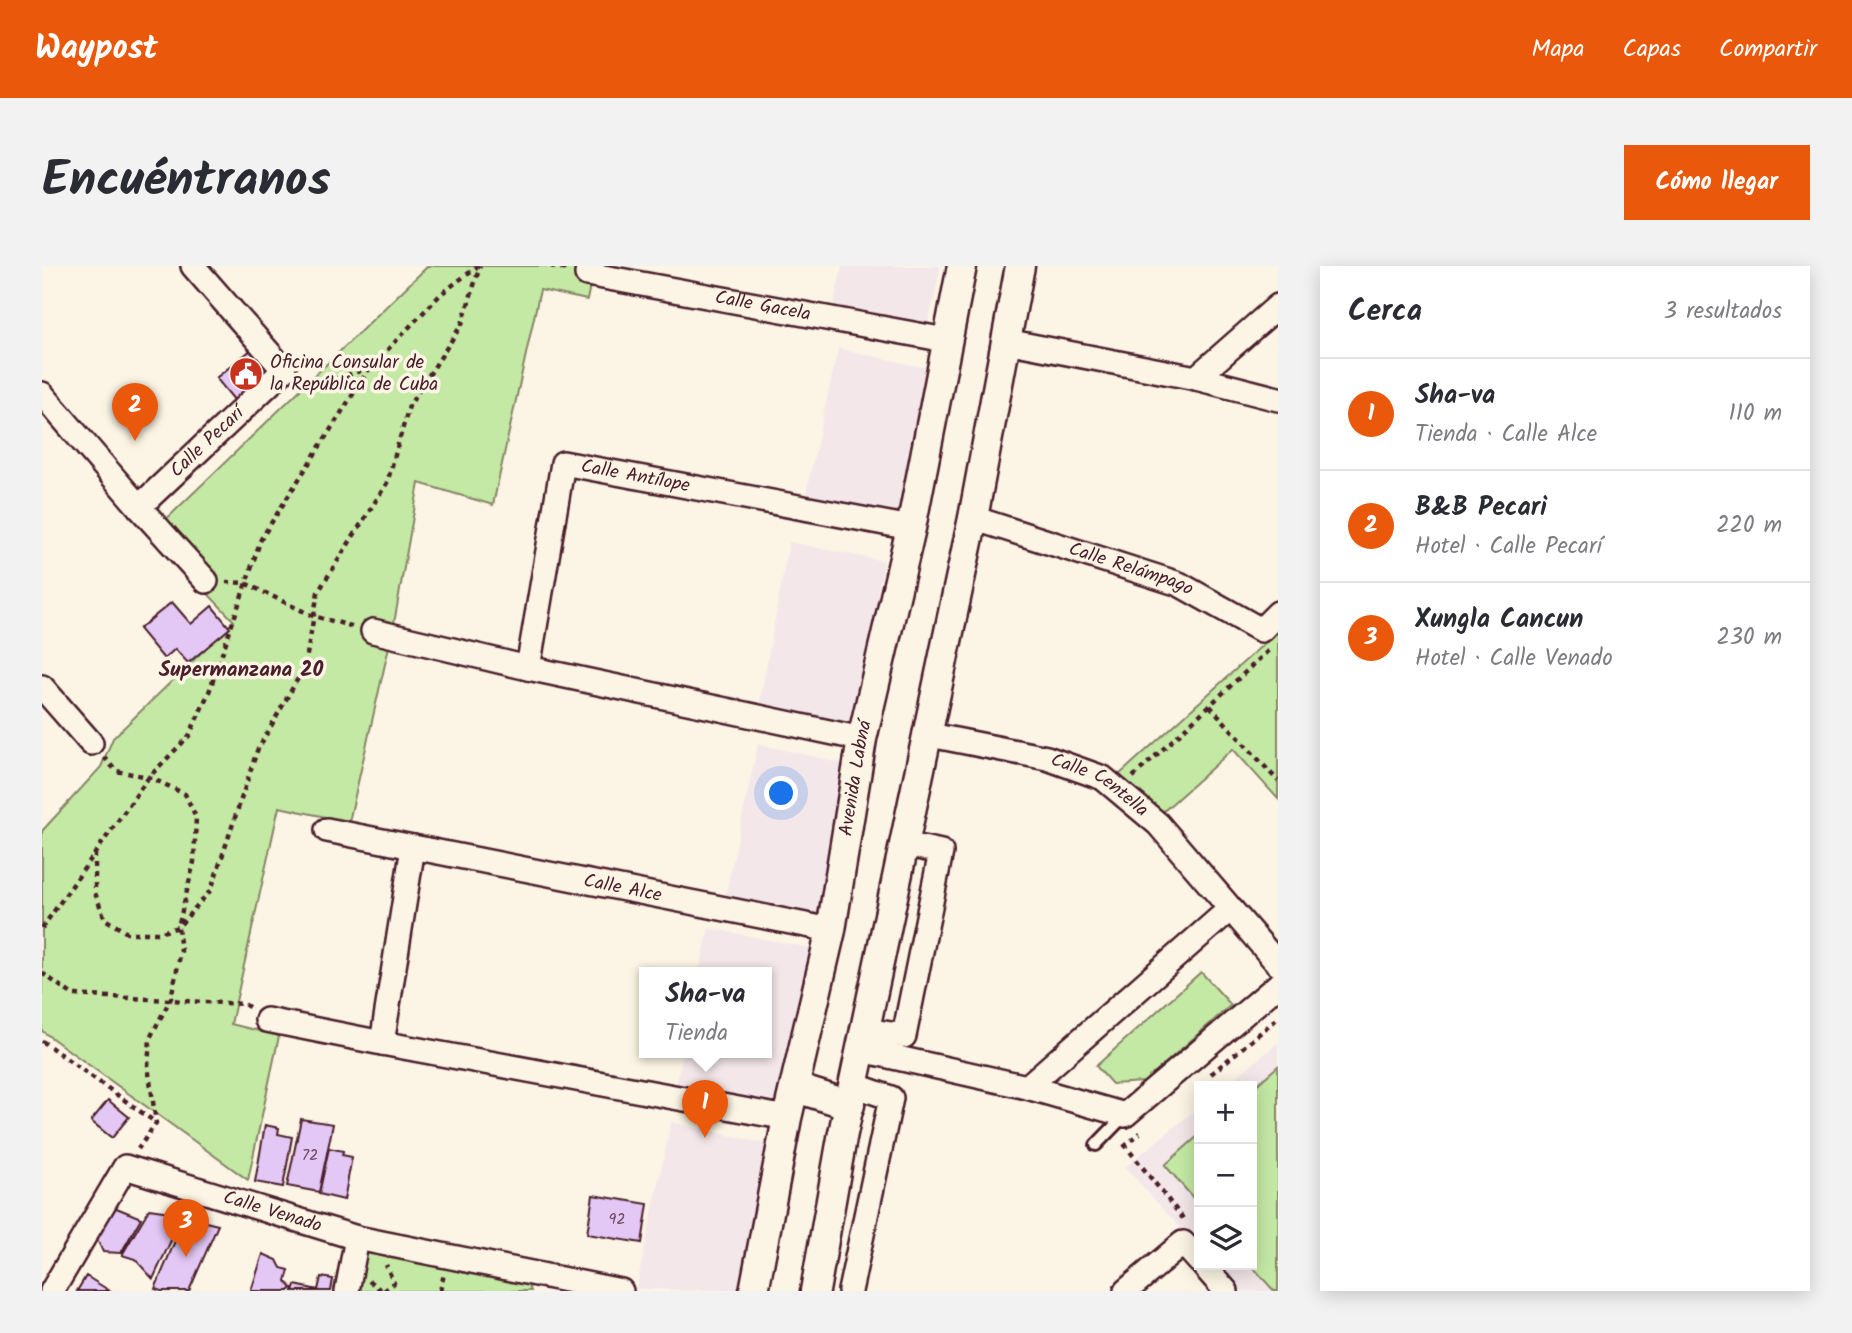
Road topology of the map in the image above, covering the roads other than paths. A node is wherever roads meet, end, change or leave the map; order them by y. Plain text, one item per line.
1 (193, 266) edge
2 (589, 266) edge
3 (962, 266) edge
4 (1020, 266) edge
5 (1278, 306) edge
6 (946, 340) junction
7 (1006, 341) junction
8 (1196, 378) junction
9 (42, 394) edge
10 (1278, 399) edge
11 (139, 506) junction
12 (973, 518) junction
13 (911, 528) junction
14 (206, 581) road end
15 (1278, 613) edge
16 (373, 631) road end
17 (528, 668) junction
18 (42, 687) edge
19 (925, 734) junction
20 (862, 739) junction
21 (91, 743) road end
22 (327, 830) dead end
23 (904, 844) junction
24 (412, 847) junction
25 (1230, 909) junction
26 (831, 930) junction
27 (1278, 964) edge
28 (1278, 985) edge
29 (267, 1020) road end
30 (871, 1038) junction
31 (382, 1043) junction
32 (1027, 1087) junction
33 (796, 1088) junction
34 (852, 1095) junction
35 (1125, 1115) junction
36 (787, 1118) junction
37 (1096, 1145) dead end
38 (357, 1238) junction
39 (1194, 1255) edge
40 (1207, 1270) edge
41 (537, 1283) edge
42 (52, 1291) edge
43 (347, 1291) edge
44 (621, 1291) edge
45 (754, 1291) edge
46 (815, 1291) edge
47 (849, 1291) edge
48 (1126, 1291) edge
49 (1226, 1291) edge

1 - 11 street, Calle Pecarí
2 - 6 street, Calle Gacela
3 - 6 street, Avenida Labná
4 - 7 street
5 - 8 street
6 - 13 street, Avenida Labná
7 - 8 street
7 - 12 street
8 - 10 street
9 - 11 street
11 - 14 street
12 - 15 street, Calle Relámpago
12 - 19 street
13 - 17 street, Calle Antílope
13 - 20 street, Avenida Labná
16 - 17 street
17 - 20 street
18 - 21 street
19 - 23 street
19 - 25 street, Calle Centella
20 - 26 street, Avenida Labná
22 - 24 street, Calle Alce
23 - 30 street
23 - 30 street
24 - 26 street, Calle Alce
24 - 31 street
25 - 27 street, Calle Centella
25 - 32 street
26 - 33 street, Avenida Labná
28 - 35 street
29 - 31 street
30 - 32 street
30 - 34 street
31 - 36 street
32 - 35 street
33 - 34 street
33 - 36 street, Avenida Labná
34 - 46 street
34 - 47 street
35 - 37 lane
36 - 45 street, Avenida Labná
38 - 41 street, Calle Venado
38 - 42 street, Calle Venado
38 - 43 street
39 - 48 street
40 - 49 street
41 - 44 street, Calle Venado

